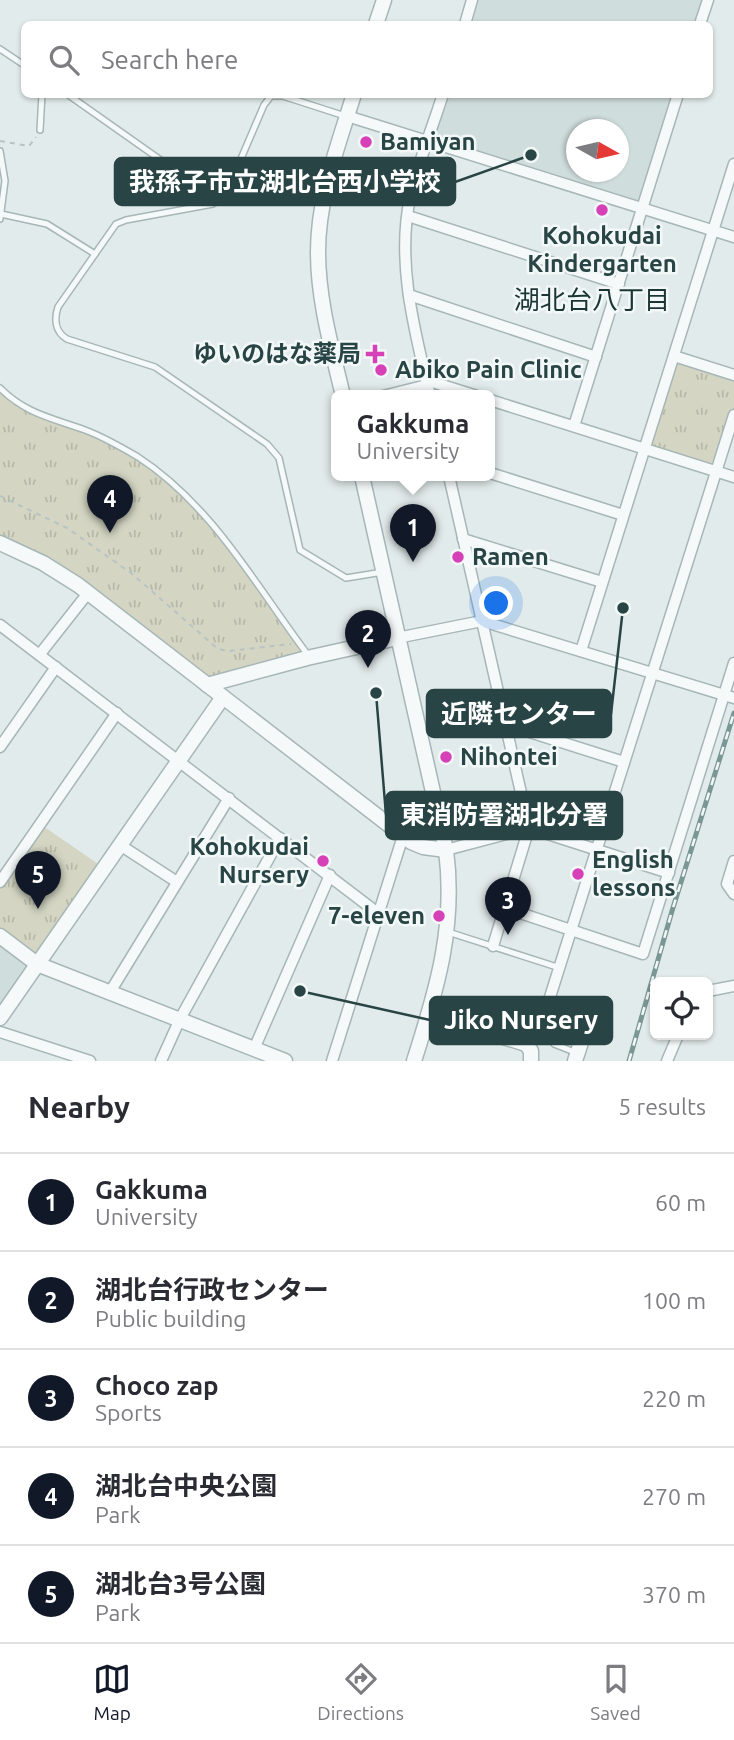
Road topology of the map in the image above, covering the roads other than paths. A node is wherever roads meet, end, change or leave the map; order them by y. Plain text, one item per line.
1 (384, 0) edge
2 (472, 0) edge
3 (708, 0) edge
4 (377, 21) edge
5 (466, 21) edge
6 (701, 21) edge
7 (0, 49) edge
8 (21, 63) edge
9 (42, 98) edge
10 (73, 98) edge
11 (269, 98) edge
12 (289, 98) edge
13 (353, 98) edge
14 (442, 98) edge
15 (677, 98) edge
16 (347, 116) junction
17 (40, 130) road end
18 (428, 141) junction
19 (0, 151) edge
20 (734, 164) edge
21 (199, 187) junction
22 (227, 193) junction
23 (198, 206) junction
24 (642, 208) junction
25 (408, 216) junction
26 (1, 217) edge
27 (713, 231) junction
28 (734, 237) edge
29 (95, 254) junction
30 (619, 284) junction
31 (409, 296) junction
32 (674, 356) junction
33 (596, 357) junction
34 (734, 375) edge
35 (428, 387) edge
36 (0, 388) edge
37 (342, 390) edge
38 (495, 402) edge
39 (734, 415) edge
40 (574, 426) junction
41 (645, 448) junction
42 (716, 471) junction
43 (495, 475) edge
44 (734, 477) edge
45 (363, 481) edge
46 (450, 481) edge
47 (623, 515) junction
48 (463, 539) junction
49 (0, 543) edge
50 (383, 572) junction
51 (602, 582) junction
52 (88, 593) junction
53 (482, 621) junction
54 (0, 625) edge
55 (397, 638) junction
56 (581, 651) junction
57 (40, 654) junction
58 (310, 657) junction
59 (734, 663) edge
60 (56, 667) junction
61 (653, 673) junction
62 (207, 685) junction
63 (729, 696) edge
64 (223, 697) junction
65 (117, 713) junction
66 (504, 724) junction
67 (0, 747) edge
68 (178, 760) junction
69 (624, 762) junction
70 (229, 798) junction
71 (529, 828) junction
72 (403, 836) junction
73 (280, 838) junction
74 (120, 845) junction
75 (446, 850) junction
76 (596, 852) junction
77 (734, 861) edge
78 (669, 873) junction
79 (330, 875) junction
80 (0, 882) edge
81 (177, 883) junction
82 (734, 894) edge
83 (505, 908) junction
84 (379, 914) junction
85 (448, 932) junction
86 (571, 932) junction
87 (0, 936) edge
88 (493, 946) junction
89 (37, 964) junction
90 (560, 968) junction
91 (734, 986) edge
92 (553, 989) junction
93 (713, 991) edge
94 (110, 992) junction
95 (561, 1006) junction
96 (429, 1014) junction
97 (0, 1018) edge
98 (544, 1018) junction
99 (180, 1019) junction
100 (584, 1021) junction
101 (0, 1032) edge
102 (676, 1040) edge
103 (521, 1042) junction
104 (254, 1049) junction
105 (576, 1057) edge
106 (90, 1061) edge
107 (161, 1061) edge
108 (285, 1061) edge
109 (332, 1061) edge
110 (414, 1061) edge
111 (531, 1061) edge
112 (667, 1061) edge

1 - 4 street
2 - 5 street
3 - 6 street
7 - 8 lane
9 - 17 lane
10 - 21 lane
11 - 22 lane
12 - 16 lane
13 - 16 street
14 - 18 street
15 - 24 street
16 - 18 street
16 - 37 street
18 - 24 street
18 - 25 street
19 - 26 lane
20 - 27 street
21 - 22 lane
21 - 23 lane
22 - 23 lane
23 - 29 lane
24 - 27 street
24 - 30 street
25 - 30 street
25 - 31 street
26 - 29 lane
27 - 28 street
27 - 32 street
29 - 50 lane
30 - 33 street
31 - 33 street
31 - 35 street
32 - 34 street
32 - 41 street
33 - 40 street
36 - 58 lane
38 - 40 street
39 - 42 street
40 - 41 street
41 - 42 street
41 - 47 street
42 - 44 street
42 - 61 street
43 - 47 street
45 - 50 street
46 - 48 street
47 - 51 street
48 - 51 street
48 - 53 street
49 - 52 street
50 - 55 street
51 - 56 street
52 - 57 street
52 - 62 street
53 - 55 street
53 - 56 street
53 - 66 street
54 - 57 street
55 - 58 street
55 - 75 street
56 - 61 street
57 - 60 street
58 - 62 street
59 - 63 street
60 - 65 street
60 - 67 street
61 - 63 street
61 - 69 street
62 - 64 street
63 - 78 street
64 - 68 street
64 - 72 street
65 - 68 street
65 - 80 street
66 - 69 street
66 - 71 street
68 - 70 street
68 - 74 street
69 - 76 street
70 - 73 street
70 - 81 street
71 - 75 street
71 - 76 street
71 - 83 street
72 - 75 street
72 - 84 street
73 - 79 street
73 - 99 street
74 - 81 street
74 - 89 street
75 - 85 street
76 - 78 street
76 - 86 street
77 - 82 street
78 - 86 street
79 - 84 street
79 - 104 street
81 - 94 street
83 - 86 street
83 - 88 street
84 - 109 street
85 - 88 lane
85 - 96 street
86 - 90 street
87 - 89 street
88 - 90 lane
89 - 94 street
89 - 97 street
90 - 92 street
91 - 93 street
92 - 95 street
92 - 98 street
94 - 99 street
95 - 98 street
95 - 100 street
96 - 103 street
96 - 110 street
98 - 103 street
99 - 104 street
99 - 107 street
100 - 105 street
100 - 105 lane
101 - 106 street
102 - 112 street
103 - 111 street
104 - 108 street

